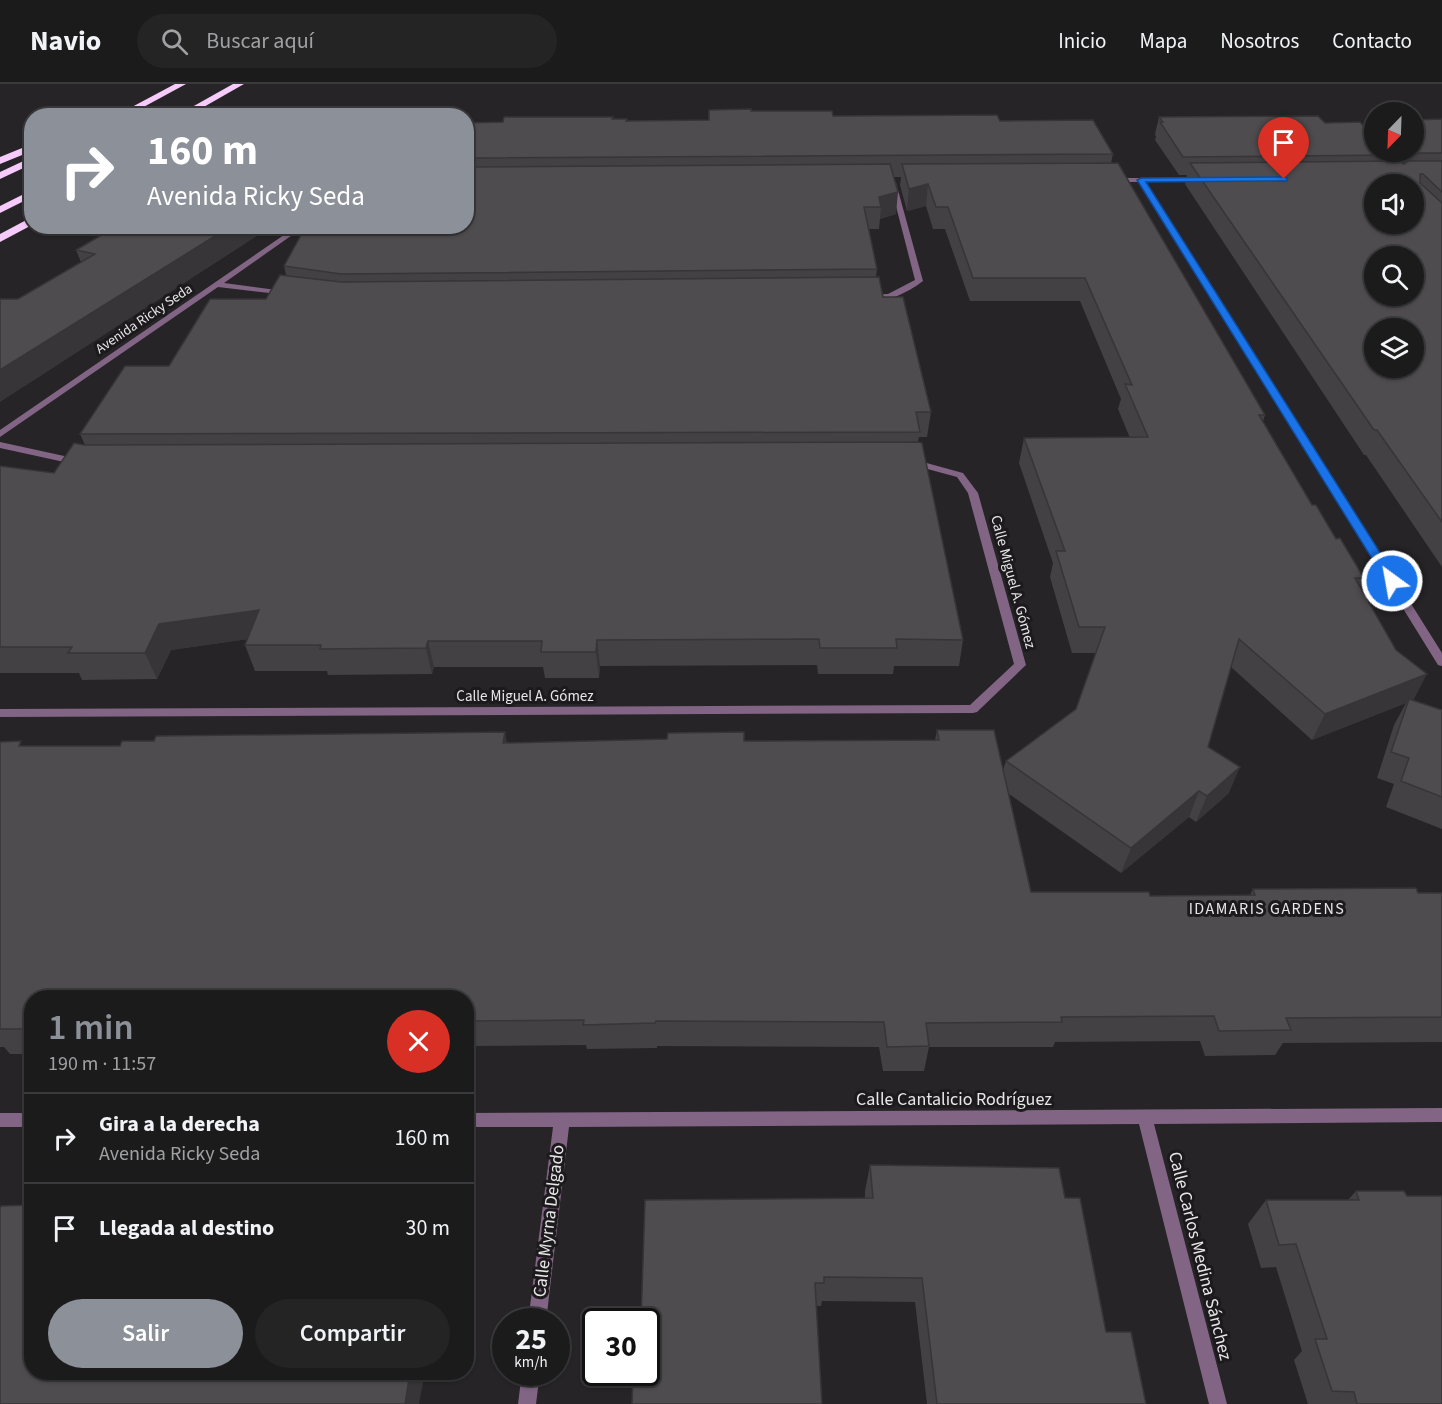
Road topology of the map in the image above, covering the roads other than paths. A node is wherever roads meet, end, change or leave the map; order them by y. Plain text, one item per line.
1 (182, 84) edge
2 (236, 86) edge
3 (153, 98) junction
4 (129, 108) edge
5 (134, 108) edge
6 (195, 108) edge
7 (205, 108) edge
8 (24, 150) edge
9 (0, 161) edge
10 (24, 164) edge
11 (0, 176) edge
12 (1106, 180) edge
13 (1141, 180) junction
14 (1213, 180) edge
15 (881, 182) edge
16 (893, 182) junction
17 (904, 182) edge
18 (24, 198) edge
19 (0, 210) edge
20 (24, 225) edge
21 (291, 234) edge
22 (0, 239) edge
23 (218, 285) junction
24 (288, 294) edge
25 (854, 297) edge
26 (0, 434) edge
27 (0, 445) edge
28 (903, 462) edge
29 (95, 465) edge
30 (1442, 662) edge
31 (0, 713) edge
32 (1442, 1115) edge
33 (1145, 1118) junction
34 (0, 1120) edge
35 (24, 1120) edge
36 (474, 1120) edge
37 (562, 1120) junction
38 (539, 1308) edge
39 (529, 1386) edge
40 (527, 1404) edge
41 (1218, 1404) edge

1 - 3 highway
2 - 6 highway
2 - 7 highway
3 - 4 highway
3 - 5 highway
8 - 9 highway
10 - 11 highway
12 - 13 street
13 - 14 street
13 - 30 street
15 - 16 street
16 - 17 street
16 - 25 street
18 - 19 highway
20 - 22 highway
21 - 23 street, Avenida Ricky Seda
23 - 24 street
23 - 26 street, Avenida Ricky Seda
27 - 29 street
28 - 31 street, Calle Miguel A. Gómez
32 - 33 street, Calle Cantalicio Rodríguez
33 - 37 street, Calle Cantalicio Rodríguez
33 - 41 street, Calle Carlos Medina Sánchez
34 - 35 street
36 - 37 street, Calle Cantalicio Rodríguez
37 - 38 street, Calle Myrna Delgado
39 - 40 street

